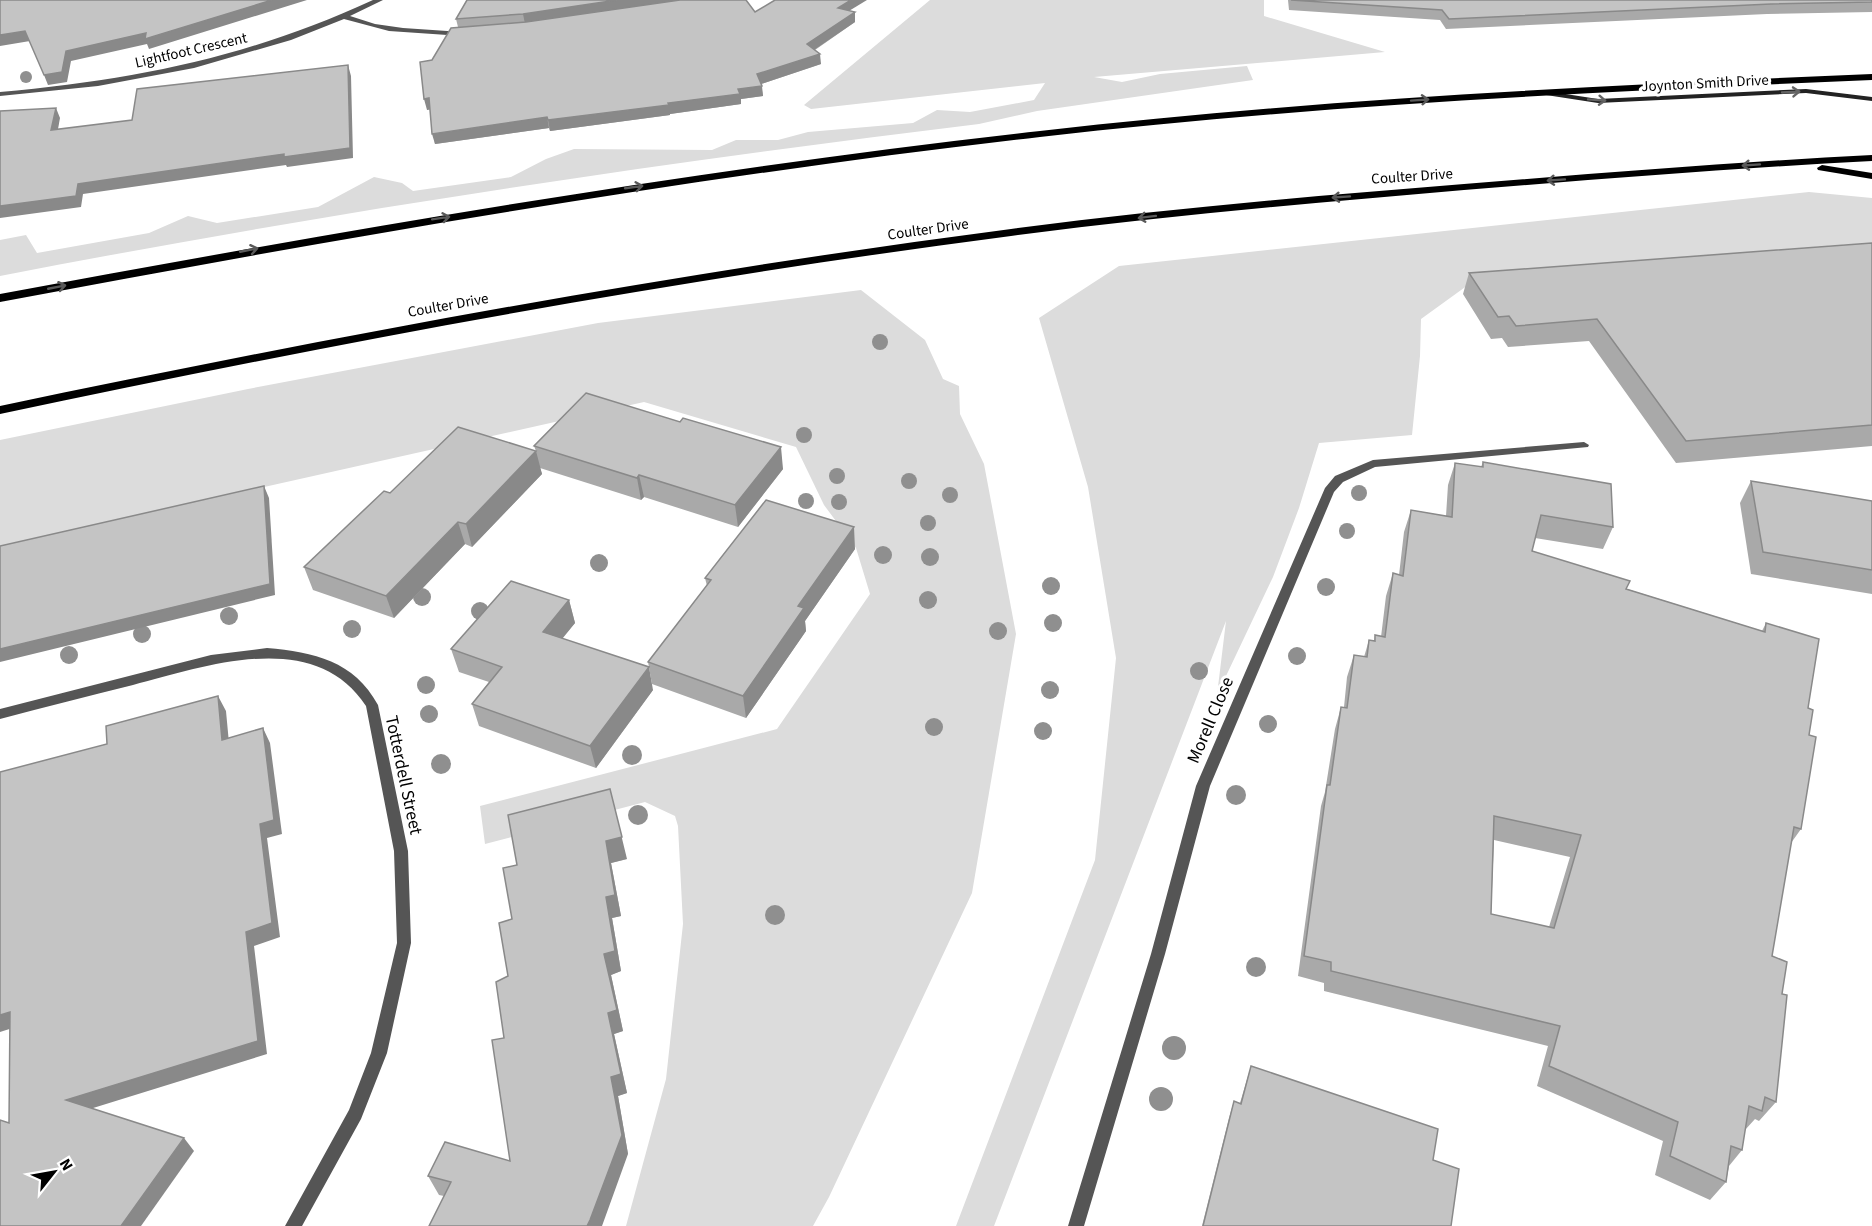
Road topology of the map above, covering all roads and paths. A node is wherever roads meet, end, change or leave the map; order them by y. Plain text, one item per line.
1 (379, 0) edge
2 (345, 17) junction
3 (469, 34) edge
4 (1872, 77) edge
5 (1539, 92) junction
6 (0, 94) edge
7 (1872, 99) edge
8 (1872, 158) edge
9 (1776, 163) junction
10 (1872, 176) edge
11 (0, 298) edge
12 (0, 410) edge
13 (1584, 445) dead end
14 (0, 714) edge
15 (293, 1226) edge
16 (1076, 1226) edge

1 - 2 street, Lightfoot Crescent
2 - 3 street
2 - 6 street, Lightfoot Crescent
4 - 5 main road
5 -> 7 main road, Joynton Smith Drive
11 -> 5 main road
8 - 9 main road, Coulter Drive
9 - 10 main road
9 -> 12 main road, Coulter Drive
13 - 16 street, Morell Close
14 - 15 street, Totterdell Street

